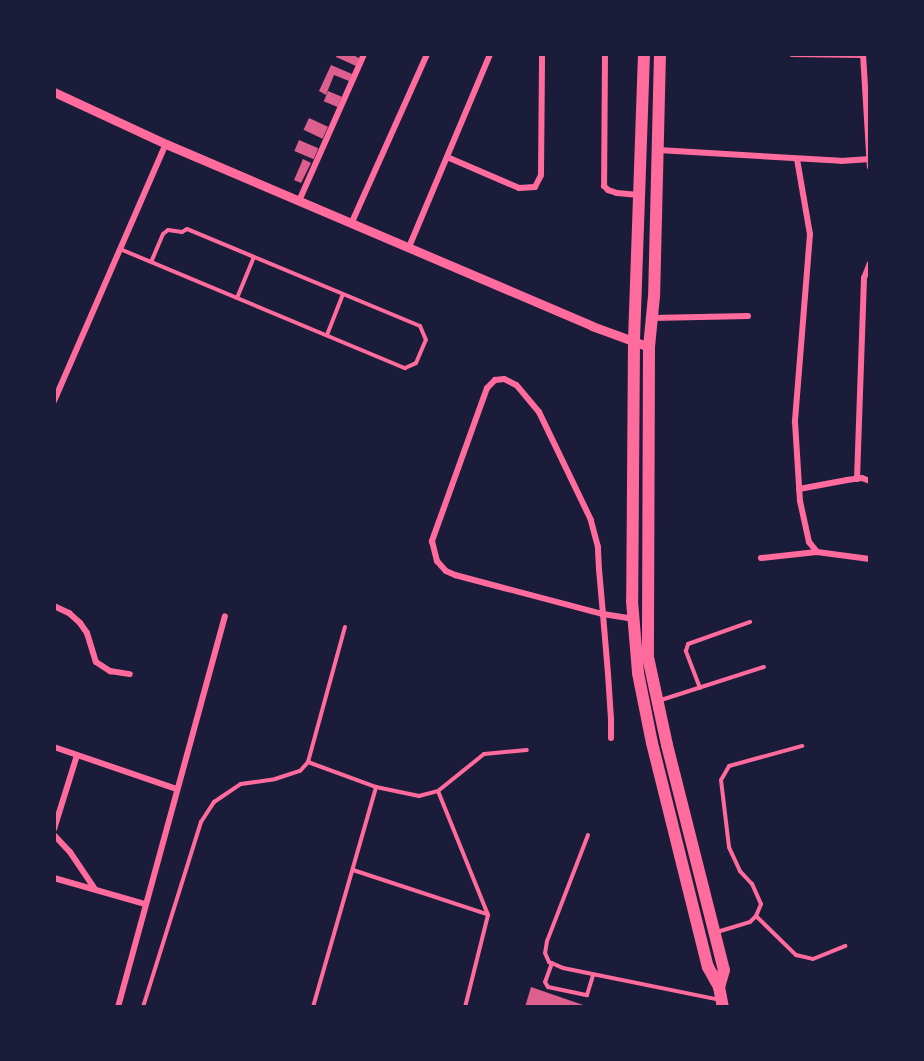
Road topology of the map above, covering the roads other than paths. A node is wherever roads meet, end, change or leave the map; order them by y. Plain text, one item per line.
1 (364, 54) edge
2 (427, 54) edge
3 (490, 54) edge
4 (542, 54) edge
5 (605, 54) edge
6 (644, 54) edge
7 (660, 54) edge
8 (792, 54) edge
9 (863, 55) edge
10 (54, 92) edge
11 (166, 144) junction
12 (658, 150) junction
13 (447, 157) junction
14 (797, 159) junction
15 (869, 159) edge
16 (870, 167) edge
17 (640, 195) junction
18 (299, 201) junction
19 (352, 222) junction
20 (409, 247) junction
21 (120, 249) junction
22 (254, 257) junction
23 (151, 262) junction
24 (870, 263) edge
25 (344, 294) junction
26 (237, 298) junction
27 (748, 316) dead end
28 (652, 318) junction
29 (327, 335) junction
30 (634, 342) junction
31 (649, 347) junction
32 (54, 401) edge
33 (857, 479) junction
34 (870, 481) edge
35 (799, 489) junction
36 (817, 552) junction
37 (761, 558) dead end
38 (870, 559) edge
39 (54, 606) edge
40 (603, 614) junction
41 (225, 616) dead end
42 (634, 619) junction
43 (750, 622) dead end
44 (345, 627) dead end
45 (764, 667) dead end
46 (130, 674) dead end
47 (700, 688) junction
48 (657, 701) junction
49 (611, 738) dead end
50 (802, 746) dead end
51 (54, 747) edge
52 (526, 750) dead end
53 (77, 755) junction
54 (308, 762) junction
55 (376, 787) junction
56 (177, 789) junction
57 (438, 791) junction
58 (54, 829) edge
59 (54, 835) edge
60 (588, 835) dead end
61 (352, 870) junction
62 (54, 878) edge
63 (95, 890) junction
64 (145, 904) junction
65 (488, 915) junction
66 (756, 916) junction
67 (714, 933) junction
68 (846, 946) dead end
69 (552, 963) junction
70 (593, 975) junction
71 (719, 987) junction
72 (722, 1004) edge
73 (118, 1007) edge
74 (143, 1007) edge
75 (313, 1007) edge
76 (465, 1007) edge

1 - 18 street
2 - 19 street
3 - 13 street
4 - 13 street
5 - 17 street
6 - 17 main road
7 - 12 main road
8 - 9 street
9 - 15 street
10 - 11 street
11 - 18 street
11 - 21 street
12 - 14 street
12 - 28 main road
13 - 20 street
14 - 15 street
14 - 35 street
15 - 16 street
17 - 30 main road
18 - 19 street
19 - 20 street
20 - 30 street
21 - 23 lane
21 - 32 street
22 - 23 lane
22 - 25 lane
22 - 26 lane
23 - 26 lane
24 - 33 street
25 - 29 lane
25 - 29 lane
26 - 29 lane
27 - 28 street
28 - 31 main road
30 - 31 street
30 - 42 main road
31 - 48 main road
33 - 34 street
33 - 35 street
35 - 36 street
36 - 37 street
36 - 38 street
39 - 46 street
40 - 40 street
40 - 42 street
40 - 49 street
41 - 56 street
42 - 71 main road
43 - 47 lane
44 - 54 lane
45 - 47 lane
47 - 48 lane
48 - 67 main road
50 - 66 lane
51 - 53 street
52 - 57 lane
53 - 56 street
53 - 58 street
54 - 55 lane
54 - 74 lane
55 - 57 lane
55 - 61 lane
56 - 64 street
57 - 65 lane
59 - 63 street
60 - 69 lane
61 - 65 lane
61 - 75 lane
62 - 63 street
63 - 64 street
64 - 73 street
65 - 76 lane
66 - 67 lane
66 - 68 lane
67 - 71 main road
69 - 70 lane
69 - 70 lane
70 - 72 lane
71 - 72 main road

